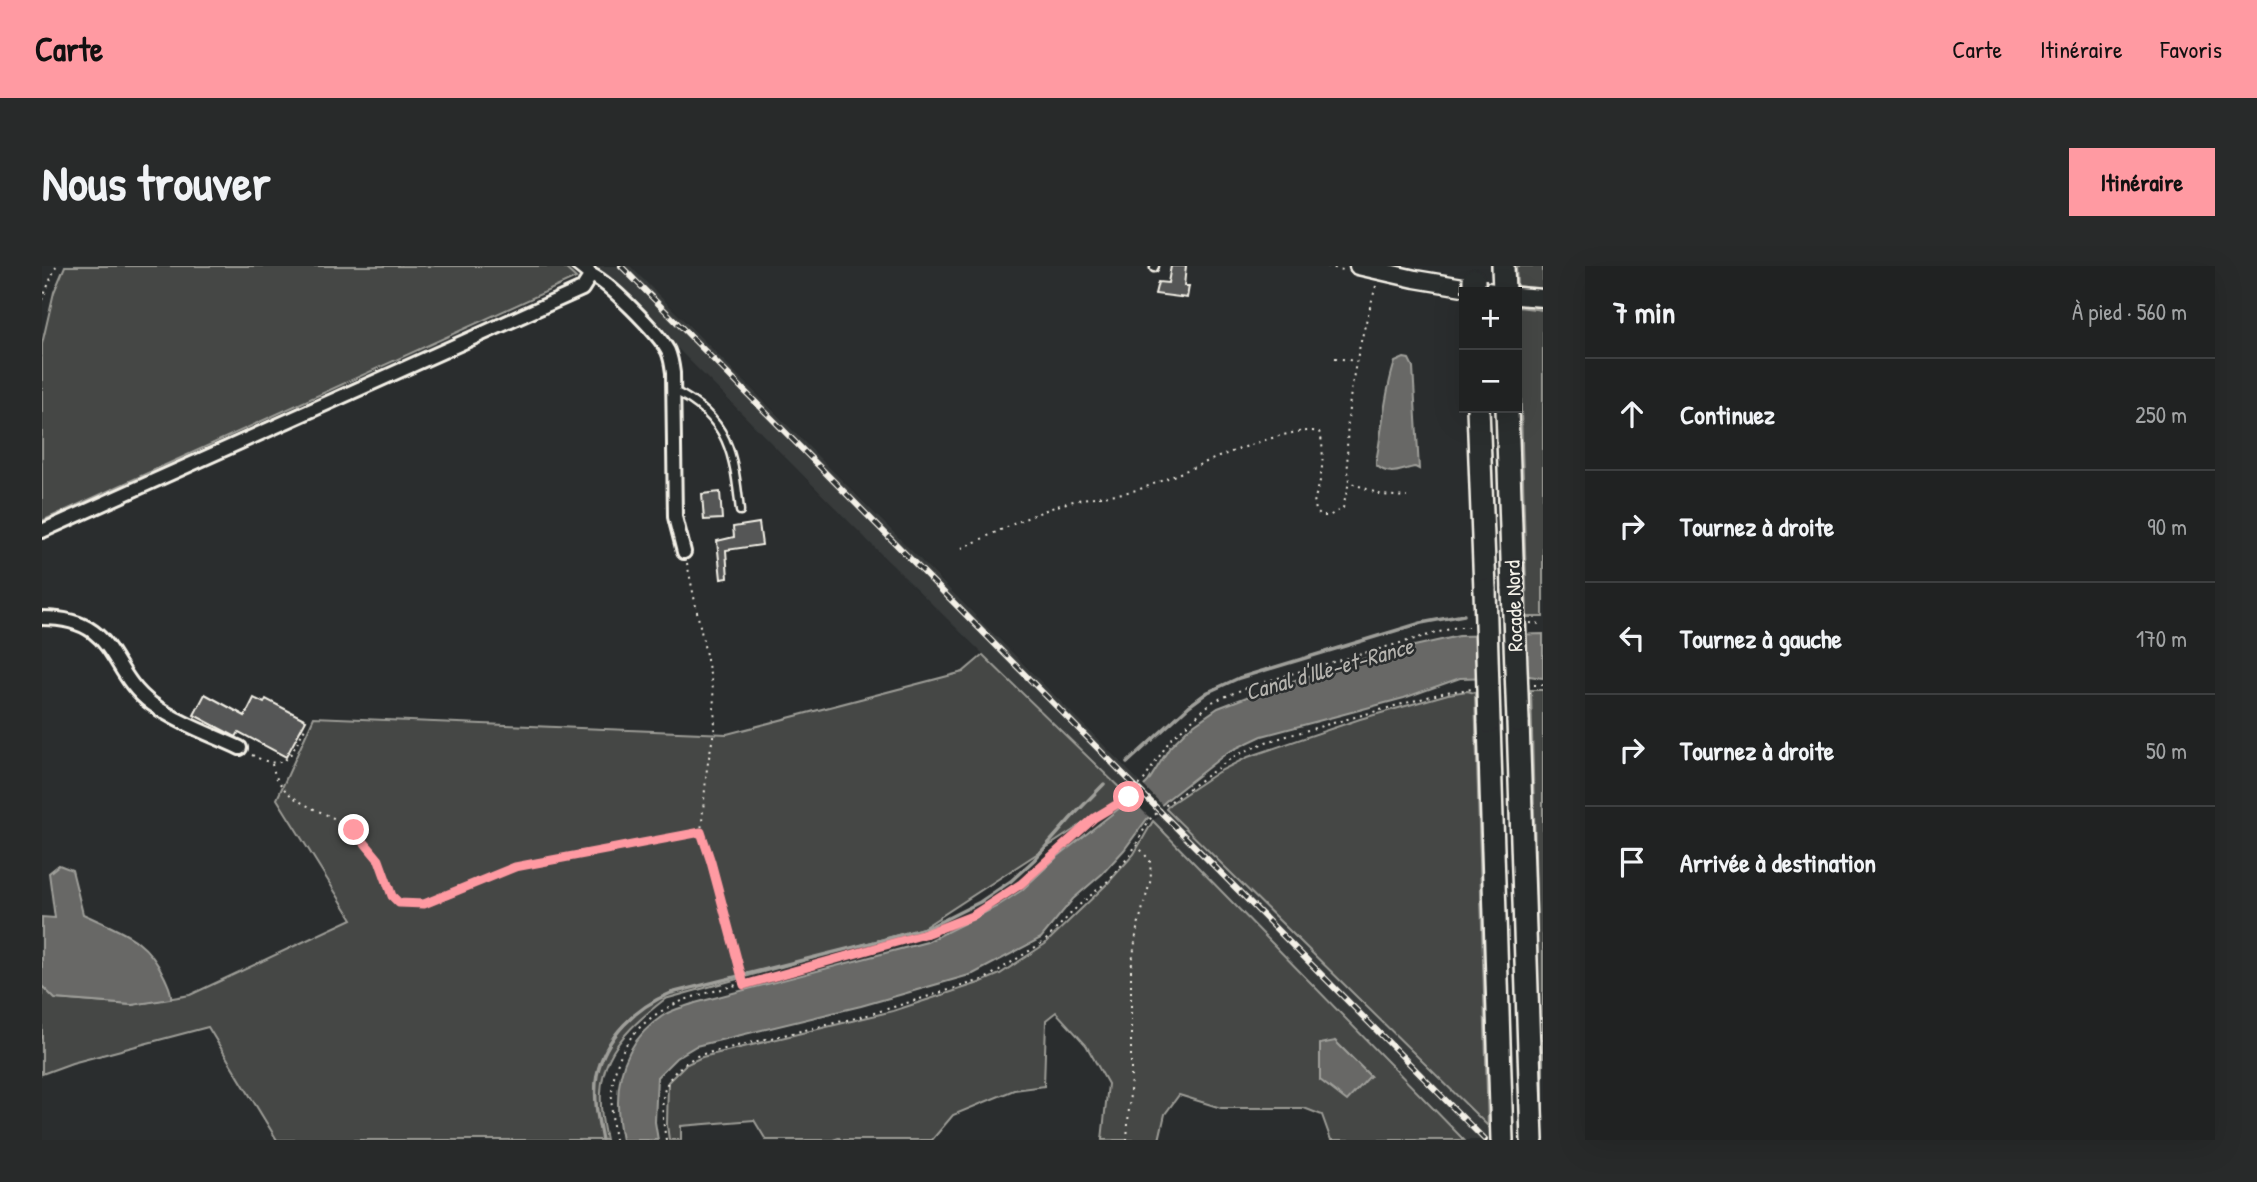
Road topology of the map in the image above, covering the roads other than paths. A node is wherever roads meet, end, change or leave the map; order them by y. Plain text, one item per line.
1 (574, 266) edge
2 (1358, 266) edge
3 (588, 270) edge
4 (1504, 286) edge
5 (1543, 298) edge
6 (672, 390) junction
7 (1478, 413) edge
8 (1507, 413) edge
9 (740, 511) dead end
10 (42, 531) edge
11 (684, 552) road end
12 (42, 618) edge
13 (240, 748) road end
14 (1502, 1140) edge
15 (1532, 1140) edge

1 - 3 lane
2 - 4 street
3 - 6 street
3 - 10 street
4 - 5 street
6 - 9 lane
6 - 11 street
7 - 14 highway, Rocade Nord, bridge
8 - 15 highway, Rocade Nord, bridge
12 - 13 street

